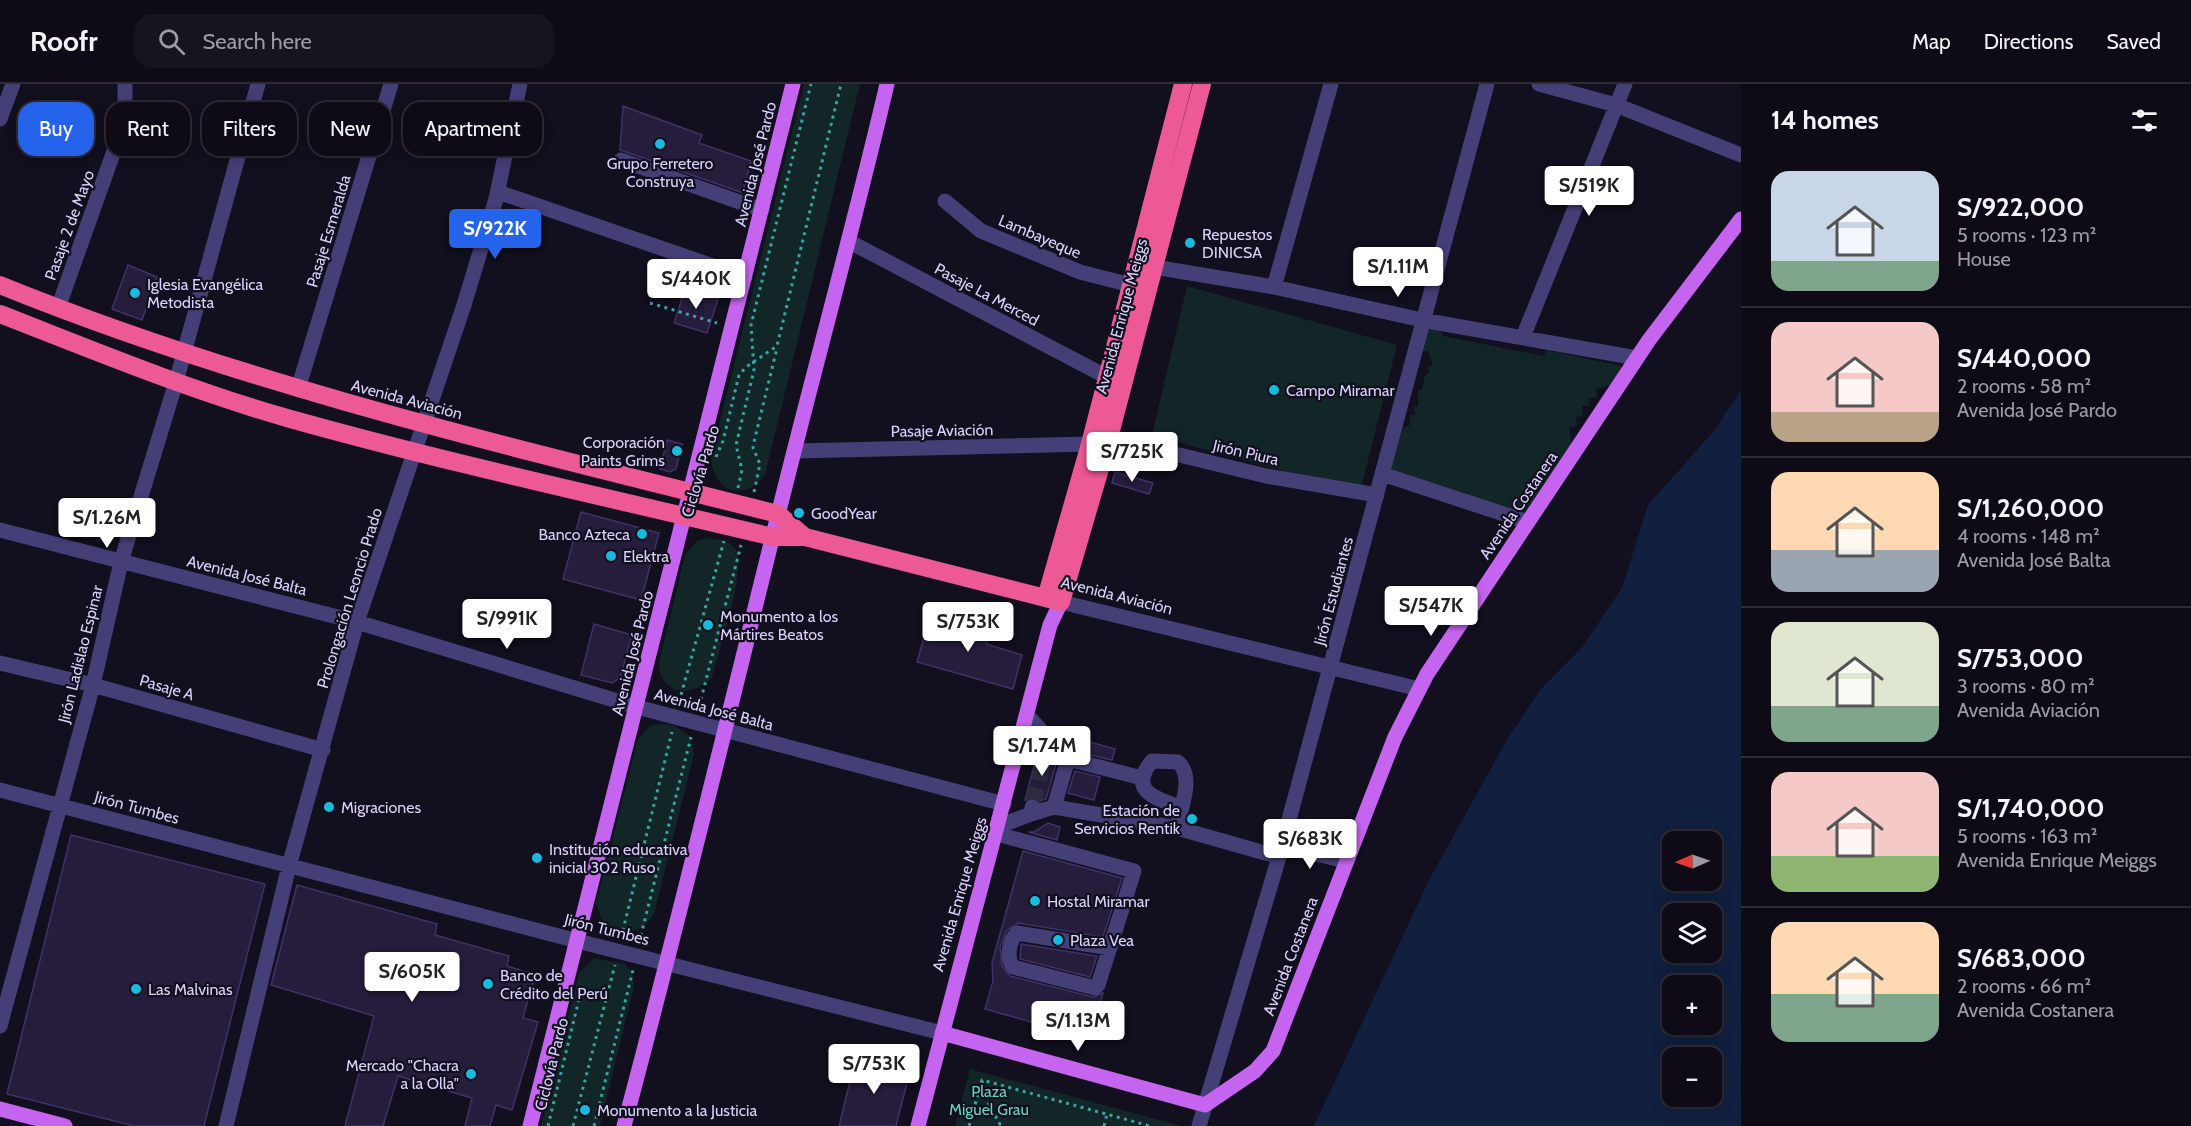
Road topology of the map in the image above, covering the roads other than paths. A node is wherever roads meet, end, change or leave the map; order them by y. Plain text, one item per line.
1 (13, 84) edge
2 (125, 84) edge
3 (258, 84) edge
4 (391, 84) edge
5 (520, 84) edge
6 (793, 84) edge
7 (887, 84) edge
8 (1183, 84) edge
9 (1202, 84) edge
10 (1331, 84) edge
11 (1487, 84) edge
12 (1539, 84) edge
13 (1625, 84) edge
14 (1616, 105) junction
15 (0, 119) edge
16 (1741, 155) edge
17 (621, 160) dead end
18 (498, 192) junction
19 (945, 201) dead end
20 (762, 210) junction
21 (1741, 219) edge
22 (850, 242) junction
23 (1154, 267) junction
24 (745, 277) junction
25 (0, 285) edge
26 (1131, 285) junction
27 (1274, 287) junction
28 (58, 308) junction
29 (0, 314) edge
30 (1422, 320) junction
31 (1523, 337) junction
32 (184, 354) junction
33 (1637, 358) junction
34 (1107, 377) junction
35 (176, 382) junction
36 (298, 389) junction
37 (423, 424) junction
38 (1108, 438) junction
39 (1090, 444) junction
40 (796, 451) junction
41 (415, 452) junction
42 (1382, 474) junction
43 (692, 492) junction
44 (1377, 495) junction
45 (778, 514) junction
46 (686, 516) junction
47 (1528, 522) junction
48 (0, 530) edge
49 (772, 537) junction
50 (805, 537) junction
51 (121, 562) junction
52 (1054, 600) junction
53 (357, 622) junction
54 (0, 663) edge
55 (1330, 667) junction
56 (93, 685) junction
57 (1419, 689) junction
58 (637, 707) junction
59 (1027, 715) junction
60 (724, 730) junction
61 (323, 750) junction
62 (1068, 759) junction
63 (1142, 778) junction
64 (0, 790) edge
65 (59, 804) junction
66 (1004, 804) junction
67 (1054, 807) junction
68 (1180, 807) junction
69 (1177, 828) junction
70 (998, 830) junction
71 (1281, 851) junction
72 (1346, 861) junction
73 (289, 866) junction
74 (577, 940) junction
75 (1110, 948) junction
76 (668, 963) junction
77 (0, 1026) edge
78 (942, 1033) junction
79 (1205, 1105) junction
80 (0, 1109) edge
81 (65, 1126) edge
82 (226, 1126) edge
83 (530, 1126) edge
84 (624, 1126) edge
85 (918, 1126) edge
86 (1199, 1126) edge

1 - 15 street
2 - 28 street, Pasaje 2 de Mayo
3 - 32 street, Jirón Ladislao Espinar
4 - 36 street, Pasaje Esmeralda
5 - 18 street, Prolongación Leoncio Prado
6 - 20 main road, Avenida José Pardo
7 - 22 main road
8 - 26 highway, Avenida Enrique Meiggs
9 - 23 highway, Avenida Enrique Meiggs
10 - 27 street
11 - 30 street, Jirón Estudiantes
12 - 14 street
13 - 14 street
14 - 16 street
14 - 31 street
17 - 20 street
18 - 24 street
18 - 37 street, Prolongación Leoncio Prado
19 - 26 street, Lambayeque
20 - 24 main road, Avenida José Pardo
21 - 33 main road, Avenida Costanera
22 - 34 street, Pasaje La Merced
22 - 40 main road
23 - 27 street
23 - 38 highway, Avenida Enrique Meiggs
24 - 43 main road, Avenida José Pardo
25 - 28 highway, Avenida Aviación
26 - 34 highway, Avenida Enrique Meiggs
27 - 30 street
28 - 32 highway, Avenida Aviación
29 - 35 highway, Avenida Aviación
30 - 31 street
30 - 42 street, Jirón Estudiantes
31 - 33 street
32 - 35 street, Jirón Ladislao Espinar
32 - 36 highway, Avenida Aviación
33 - 47 main road, Avenida Costanera
34 - 39 highway, Avenida Enrique Meiggs
35 - 41 highway, Avenida Aviación
35 - 51 street, Jirón Ladislao Espinar
36 - 37 highway, Avenida Aviación
37 - 41 street, Prolongación Leoncio Prado
37 - 43 highway, Avenida Aviación
38 - 44 street, Jirón Piura
38 - 52 highway, Avenida Enrique Meiggs
39 - 40 street, Pasaje Aviación
39 - 52 highway, Avenida Enrique Meiggs
40 - 45 main road
41 - 46 highway, Avenida Aviación
41 - 53 street, Prolongación Leoncio Prado
42 - 44 street, Jirón Estudiantes
42 - 47 street
43 - 45 highway, Avenida Aviación
43 - 46 main road, Avenida José Pardo
44 - 55 street, Jirón Estudiantes
45 - 49 main road
45 - 50 highway, Avenida Aviación
46 - 49 highway, Avenida Aviación
46 - 58 main road, Avenida José Pardo
47 - 57 main road, Avenida Costanera
48 - 51 street, Avenida José Balta
49 - 50 highway, Avenida Aviación
49 - 60 main road
50 - 52 highway, Avenida Aviación
51 - 53 street, Avenida José Balta
51 - 56 street, Jirón Ladislao Espinar
52 - 55 street, Avenida Aviación
52 - 59 main road, Avenida Enrique Meiggs
53 - 58 street, Avenida José Balta
53 - 61 street, Prolongación Leoncio Prado
54 - 56 street, Pasaje A
55 - 57 street, Avenida Aviación
55 - 71 street, Jirón Estudiantes
56 - 61 street, Pasaje A
56 - 65 street, Jirón Ladislao Espinar
57 - 72 main road, Avenida Costanera
58 - 60 street, Avenida José Balta
58 - 74 main road, Avenida José Pardo
59 - 62 street
59 - 66 main road, Avenida Enrique Meiggs
60 - 66 street, Avenida José Balta
60 - 76 main road
61 - 73 street, Prolongación Leoncio Prado
62 - 63 street
62 - 67 street
63 - 68 street
63 - 68 street
64 - 65 street, Jirón Tumbes
65 - 73 street, Jirón Tumbes
65 - 77 street, Jirón Ladislao Espinar
66 - 70 main road, Avenida Enrique Meiggs
67 - 69 street
67 - 70 street
68 - 69 street
69 - 71 street
70 - 75 street
70 - 78 main road, Avenida Enrique Meiggs
71 - 72 street
71 - 79 street, Jirón Estudiantes
72 - 79 main road, Avenida Costanera
73 - 74 street, Jirón Tumbes
73 - 82 street, Prolongación Leoncio Prado
74 - 76 street, Jirón Tumbes
74 - 83 main road, Avenida José Pardo
75 - 75 street
76 - 78 street, Jirón Tumbes
76 - 84 main road
78 - 79 main road, Jirón Tumbes
78 - 85 main road, Avenida Enrique Meiggs
79 - 86 street, Jirón Estudiantes
80 - 81 main road

